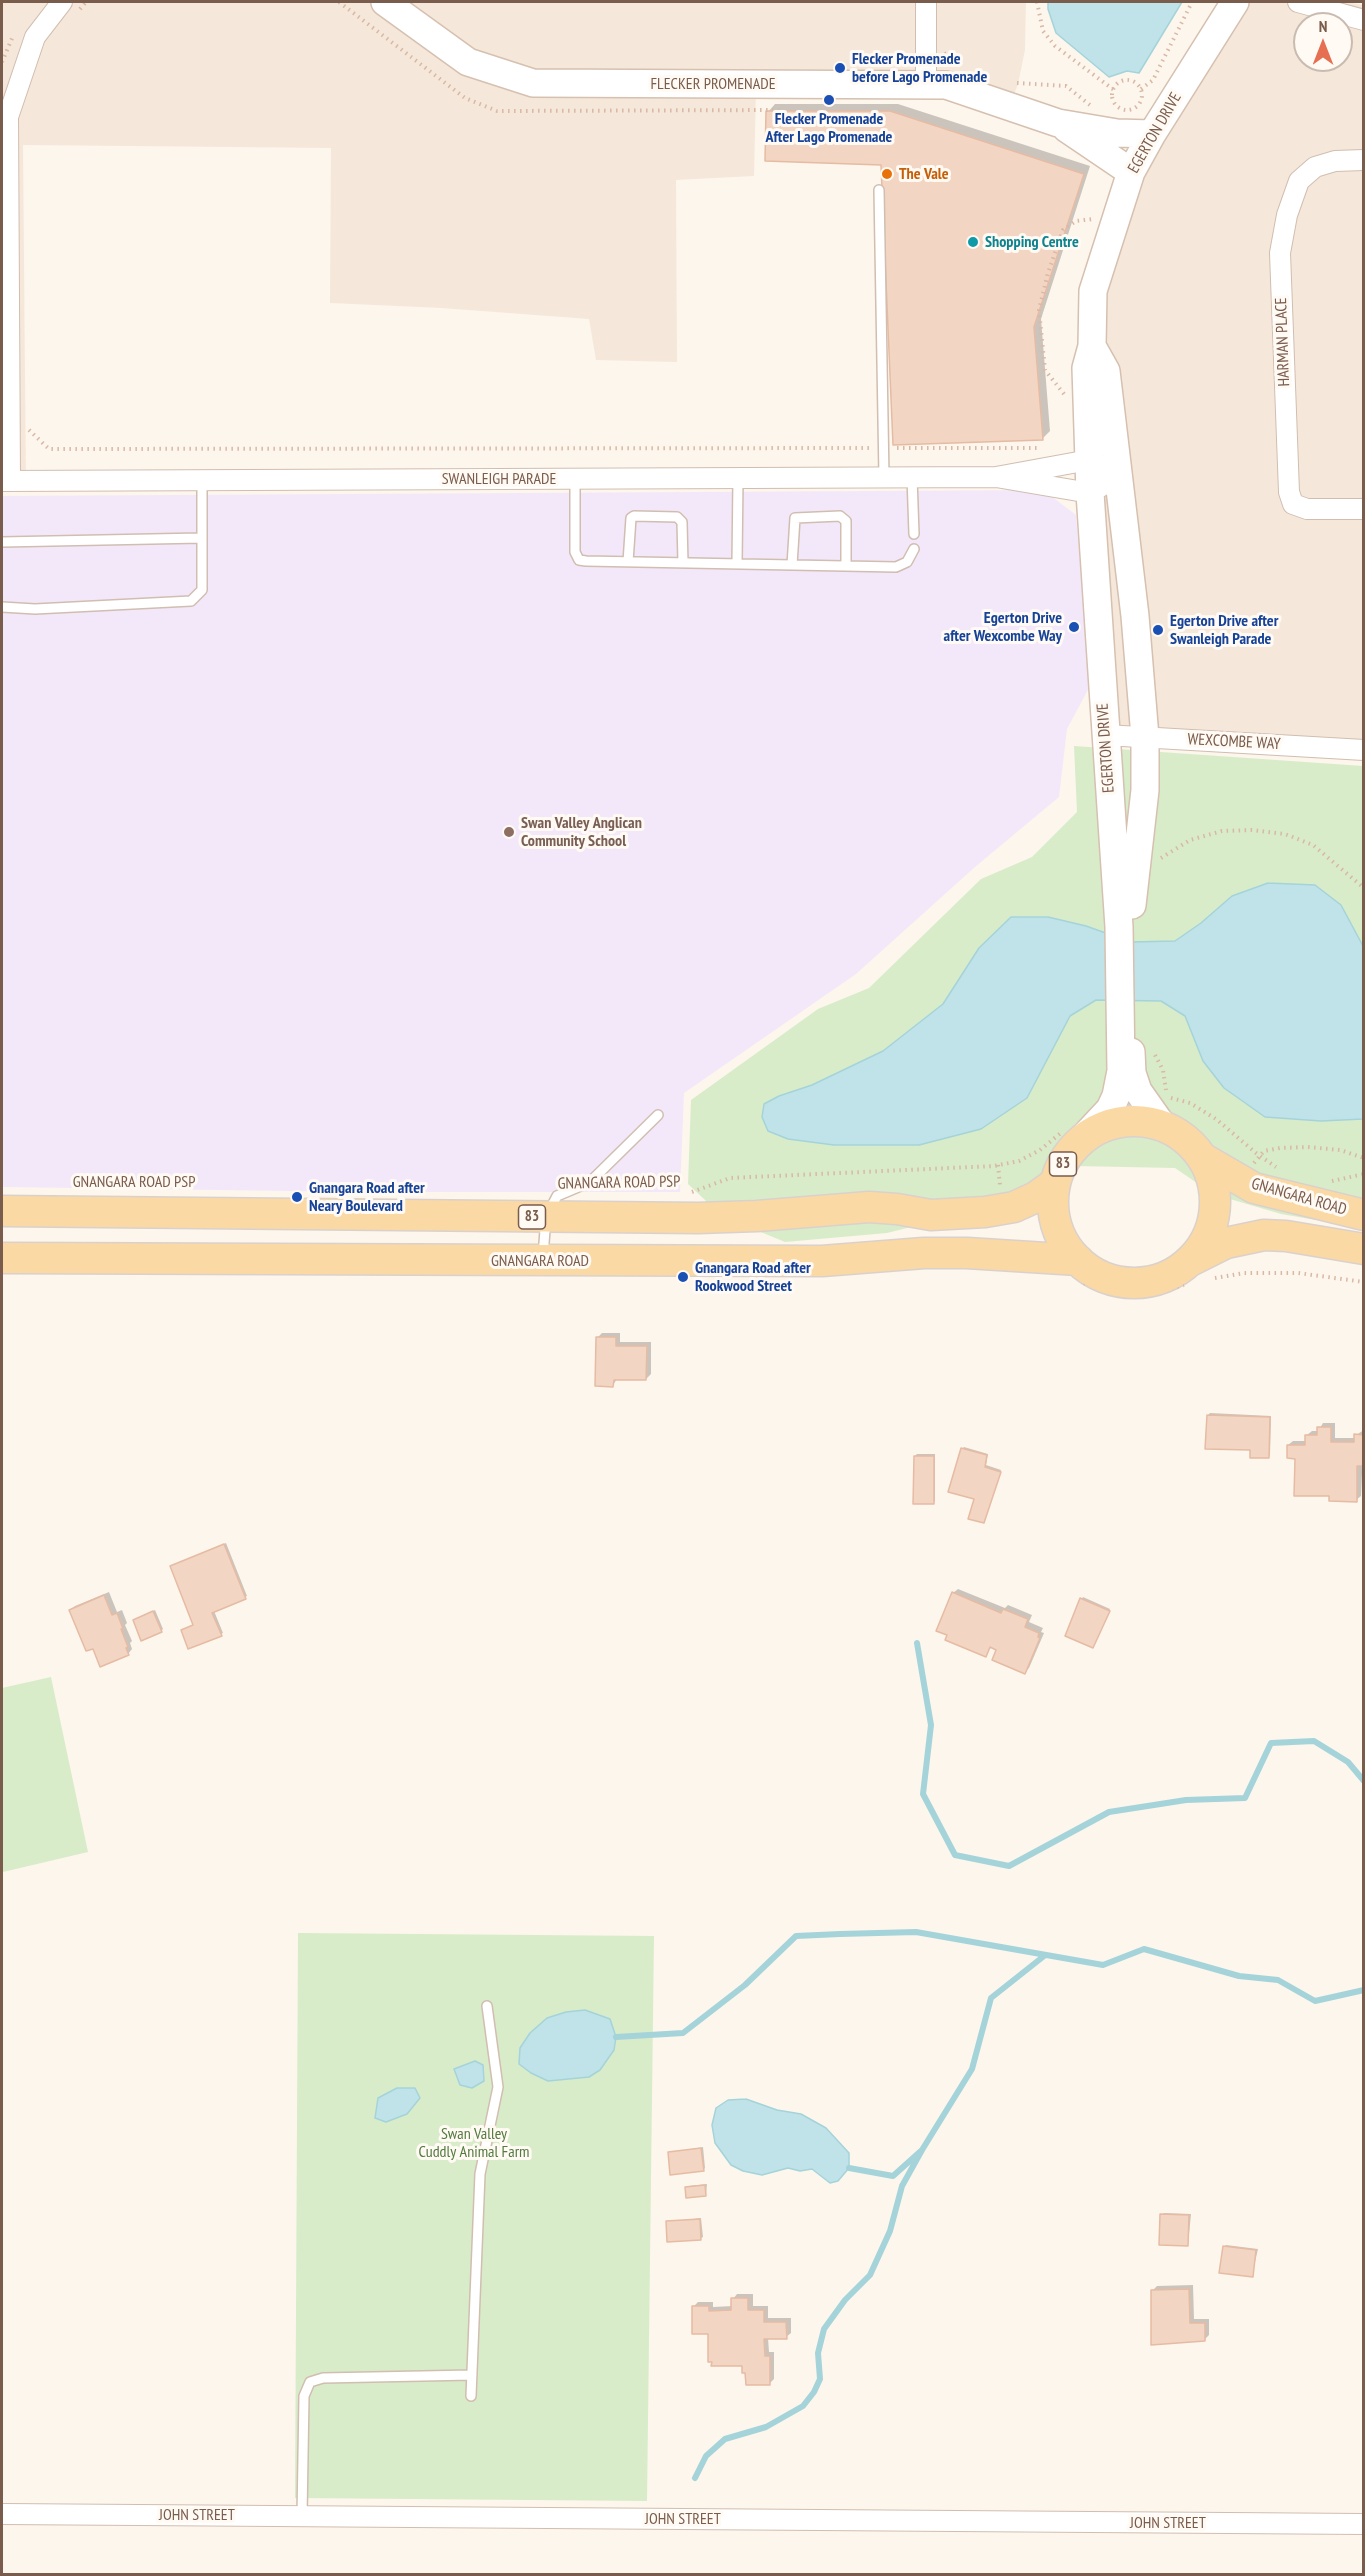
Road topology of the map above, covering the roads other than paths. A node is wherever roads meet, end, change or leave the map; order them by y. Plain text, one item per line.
1 (385, 2) edge
2 (926, 2) edge
3 (1235, 2) edge
4 (1298, 2) edge
5 (71, 6) edge
6 (1364, 20) edge
7 (926, 85) junction
8 (1058, 123) junction
9 (1152, 135) junction
10 (1364, 160) edge
11 (1131, 172) junction
12 (879, 190) dead end
13 (1092, 346) junction
14 (1089, 460) junction
15 (1118, 476) junction
16 (884, 477) junction
17 (912, 477) junction
18 (996, 477) junction
19 (575, 478) junction
20 (738, 478) junction
21 (6, 480) edge
22 (202, 480) junction
23 (1090, 493) junction
24 (1364, 508) edge
25 (914, 534) dead end
26 (201, 538) junction
27 (2, 542) edge
28 (914, 549) dead end
29 (628, 562) junction
30 (682, 563) junction
31 (738, 564) junction
32 (792, 565) junction
33 (846, 566) junction
34 (2, 608) edge
35 (1105, 735) junction
36 (1145, 737) junction
37 (1364, 750) edge
38 (1125, 928) junction
39 (1125, 1017) junction
40 (658, 1115) dead end
41 (1162, 1125) junction
42 (1075, 1131) junction
43 (1204, 1159) junction
44 (1054, 1184) junction
45 (2, 1212) edge
46 (1364, 1215) edge
47 (546, 1217) junction
48 (1364, 1249) edge
49 (2, 1258) edge
50 (543, 1261) junction
51 (1080, 1271) junction
52 (1195, 1275) junction
53 (487, 2006) dead end
54 (472, 2375) junction
55 (471, 2396) dead end
56 (2, 2514) edge
57 (302, 2516) junction
58 (1364, 2524) edge

1 - 7 street, FLECKER PROMENADE
2 - 7 street
3 - 9 street, EGERTON DRIVE
4 - 6 street
5 - 21 street
7 - 8 street, FLECKER PROMENADE
8 - 9 street, FLECKER PROMENADE
8 - 11 street, FLECKER PROMENADE
9 - 11 street, EGERTON DRIVE
10 - 24 street, HARMAN PLACE
11 - 13 street, EGERTON DRIVE
12 - 16 lane
13 - 14 street, EGERTON DRIVE
13 - 15 street, EGERTON DRIVE
14 - 15 street
14 - 18 street, SWANLEIGH PARADE
14 - 23 street, EGERTON DRIVE
15 - 23 street
15 - 36 street, EGERTON DRIVE
16 - 17 street, SWANLEIGH PARADE
16 - 20 street, SWANLEIGH PARADE
17 - 18 street, SWANLEIGH PARADE
17 - 25 lane
18 - 23 street, SWANLEIGH PARADE
19 - 20 street, SWANLEIGH PARADE
19 - 22 street, SWANLEIGH PARADE
19 - 29 lane
20 - 31 lane
21 - 22 street, SWANLEIGH PARADE
22 - 26 lane
23 - 35 street, EGERTON DRIVE
26 - 27 lane
26 - 34 lane
28 - 33 lane
29 - 30 lane
29 - 30 lane
30 - 31 lane
31 - 32 lane
32 - 33 lane
32 - 33 lane
35 - 36 street, WEXCOMBE WAY
35 - 38 street, EGERTON DRIVE
36 - 37 street, WEXCOMBE WAY
36 - 38 street, EGERTON DRIVE
38 - 39 street, EGERTON DRIVE
39 - 41 street, EGERTON DRIVE
39 - 42 street, EGERTON DRIVE
40 - 47 lane
41 - 42 main road, 83
41 - 43 main road, 83
42 - 44 main road, 83
43 - 46 main road, GNANGARA ROAD / 83
43 - 52 main road, 83
44 - 47 main road, 83
44 - 51 main road, 83
45 - 47 main road, 83
47 - 50 lane
48 - 52 main road, 83
49 - 50 main road, GNANGARA ROAD / 83
50 - 51 main road, GNANGARA ROAD / 83
51 - 52 main road, 83
53 - 54 lane
54 - 55 lane
54 - 57 lane
56 - 57 street, JOHN STREET
57 - 58 street, JOHN STREET

